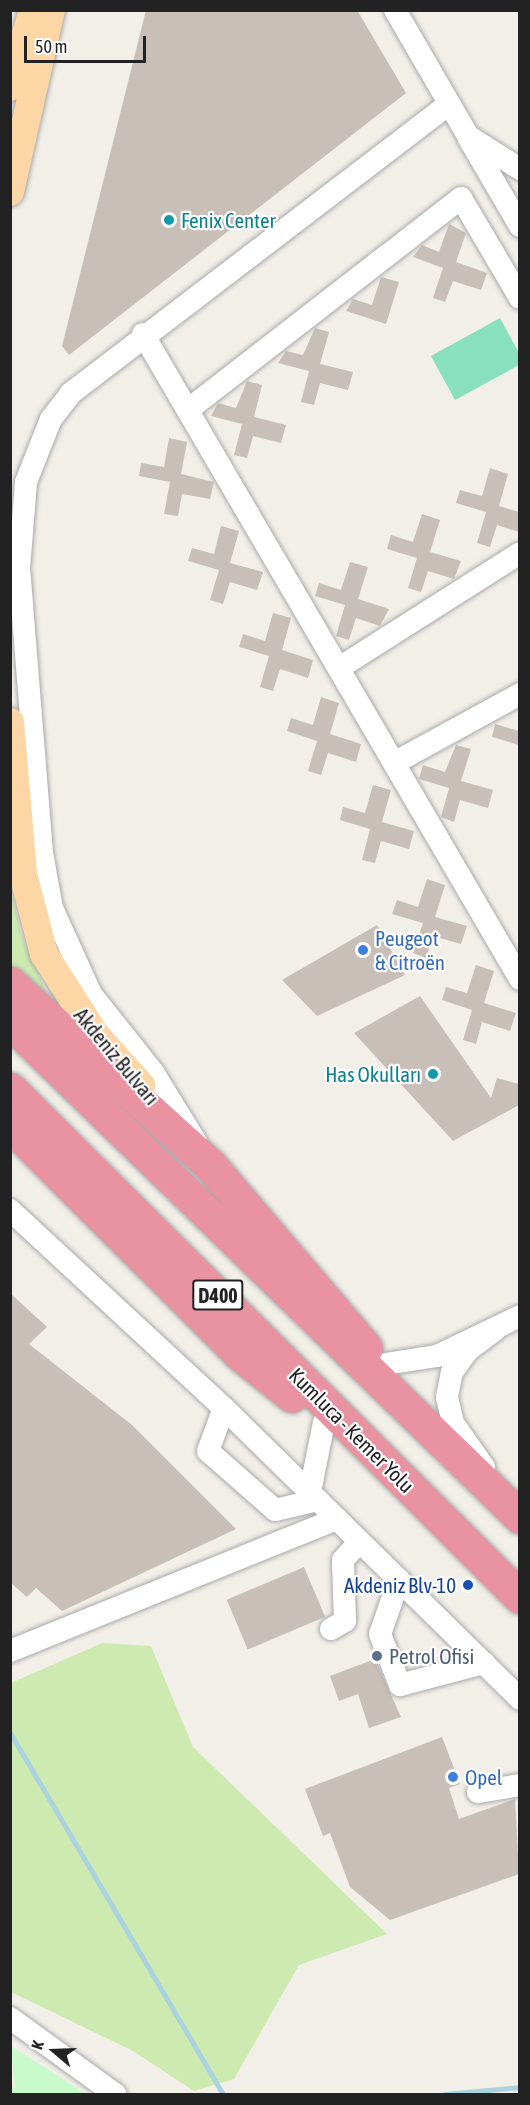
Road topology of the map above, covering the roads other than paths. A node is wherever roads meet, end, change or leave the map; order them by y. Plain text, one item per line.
1 (33, 10) edge
2 (51, 10) edge
3 (395, 10) edge
4 (10, 87) edge
5 (449, 104) junction
6 (468, 136) junction
7 (519, 169) edge
8 (10, 192) edge
9 (519, 226) edge
10 (519, 298) edge
11 (143, 334) junction
12 (189, 409) junction
13 (519, 553) edge
14 (339, 668) junction
15 (519, 694) edge
16 (10, 722) edge
17 (394, 763) junction
18 (519, 980) edge
19 (10, 983) edge
20 (10, 1023) edge
21 (10, 1089) edge
22 (13, 1140) edge
23 (211, 1166) junction
24 (10, 1210) edge
25 (512, 1324) edge
26 (367, 1363) junction
27 (224, 1408) junction
28 (324, 1422) junction
29 (314, 1496) junction
30 (424, 1502) junction
31 (519, 1517) edge
32 (337, 1519) junction
33 (360, 1542) junction
34 (399, 1580) junction
35 (519, 1597) edge
36 (331, 1629) dead end
37 (10, 1651) edge
38 (484, 1664) junction
39 (519, 1699) edge
40 (519, 1785) edge
41 (478, 1792) dead end
42 (10, 2018) edge
43 (115, 2094) edge

1 - 4 main road
2 - 8 main road
3 - 5 street
5 - 6 street
5 - 11 street
6 - 7 street
6 - 9 street
10 - 12 street
11 - 12 street
11 - 23 street
12 - 14 street
13 - 14 street
14 - 17 street
15 - 17 street
16 - 23 main road, Akdeniz Bulvarı
17 - 18 street
19 - 23 highway, D400
20 - 26 highway, D400
21 - 30 highway, Kumluca - Kemer Yolu / D400
22 - 28 highway, Kumluca - Kemer Yolu / D400
23 - 26 highway, D400
24 - 27 street
25 - 26 street
25 - 31 street
26 - 31 highway, D400
27 - 29 street
27 - 29 street
28 - 29 street
28 - 30 highway, Kumluca - Kemer Yolu / D400
29 - 32 street
30 - 35 highway, D400
32 - 33 street
32 - 37 street
33 - 34 street
33 - 36 street
34 - 38 street
34 - 38 street
38 - 39 street
40 - 41 street
42 - 43 street

